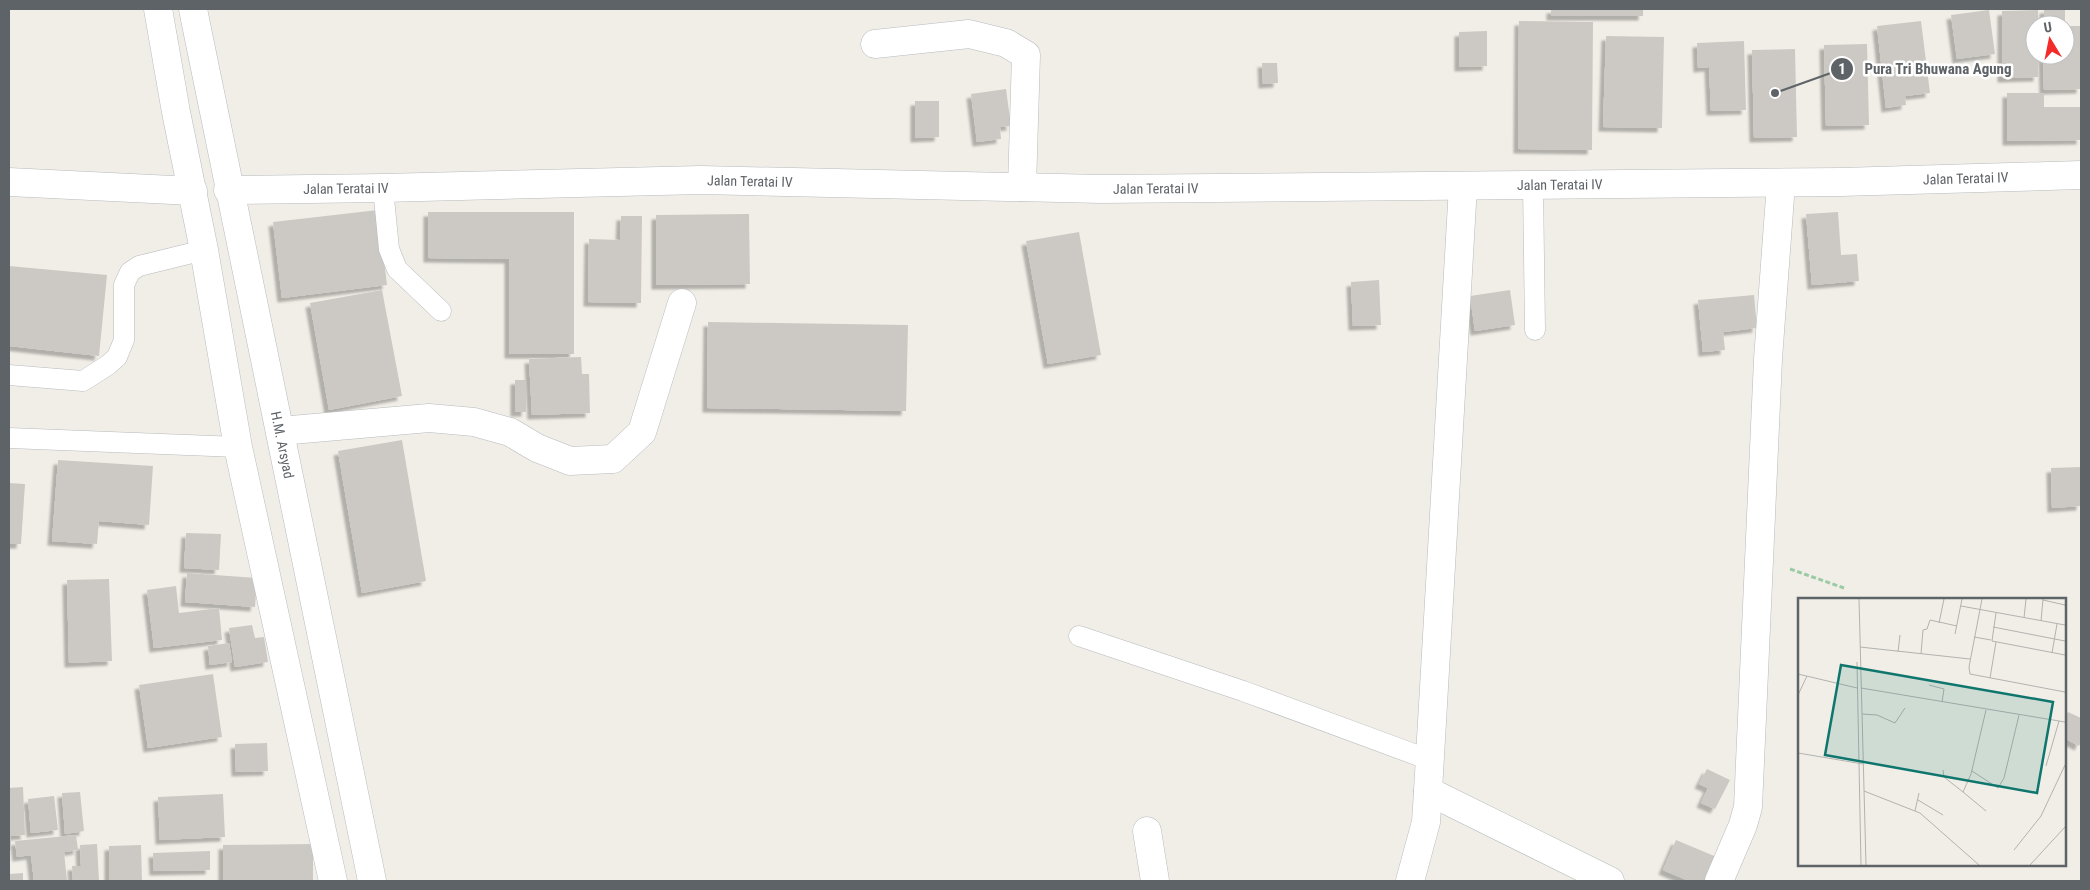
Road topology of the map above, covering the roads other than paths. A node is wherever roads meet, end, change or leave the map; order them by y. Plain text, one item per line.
1 (158, 9) edge
2 (193, 9) edge
3 (875, 44) dead end
4 (2081, 175) edge
5 (9, 182) edge
6 (1781, 183) junction
7 (1534, 185) junction
8 (1463, 186) junction
9 (1022, 187) junction
10 (383, 188) junction
11 (228, 190) junction
12 (193, 191) junction
13 (204, 250) junction
14 (682, 303) dead end
15 (441, 311) dead end
16 (1534, 330) dead end
17 (9, 375) edge
18 (280, 431) junction
19 (9, 438) edge
20 (238, 447) junction
21 (1079, 636) dead end
22 (1430, 760) junction
23 (1428, 791) junction
24 (1147, 831) dead end
25 (333, 881) edge
26 (372, 881) edge
27 (1155, 881) edge
28 (1410, 881) edge
29 (1610, 881) edge
30 (1719, 881) edge

1 - 12 street
2 - 11 street, H.M. Arsyad
3 - 9 street
4 - 6 street, Jalan Teratai IV
5 - 12 street
6 - 7 street, Jalan Teratai IV
6 - 30 street
7 - 8 street, Jalan Teratai IV
7 - 16 lane
8 - 9 street, Jalan Teratai IV
8 - 22 street
9 - 10 street, Jalan Teratai IV
10 - 11 street, Jalan Teratai IV
10 - 15 lane
11 - 18 street, H.M. Arsyad
12 - 13 street
13 - 17 lane
13 - 20 street
14 - 18 street
18 - 26 street, H.M. Arsyad
19 - 20 lane
20 - 25 street
21 - 22 lane
22 - 23 street
23 - 28 street
23 - 29 street
24 - 27 street

